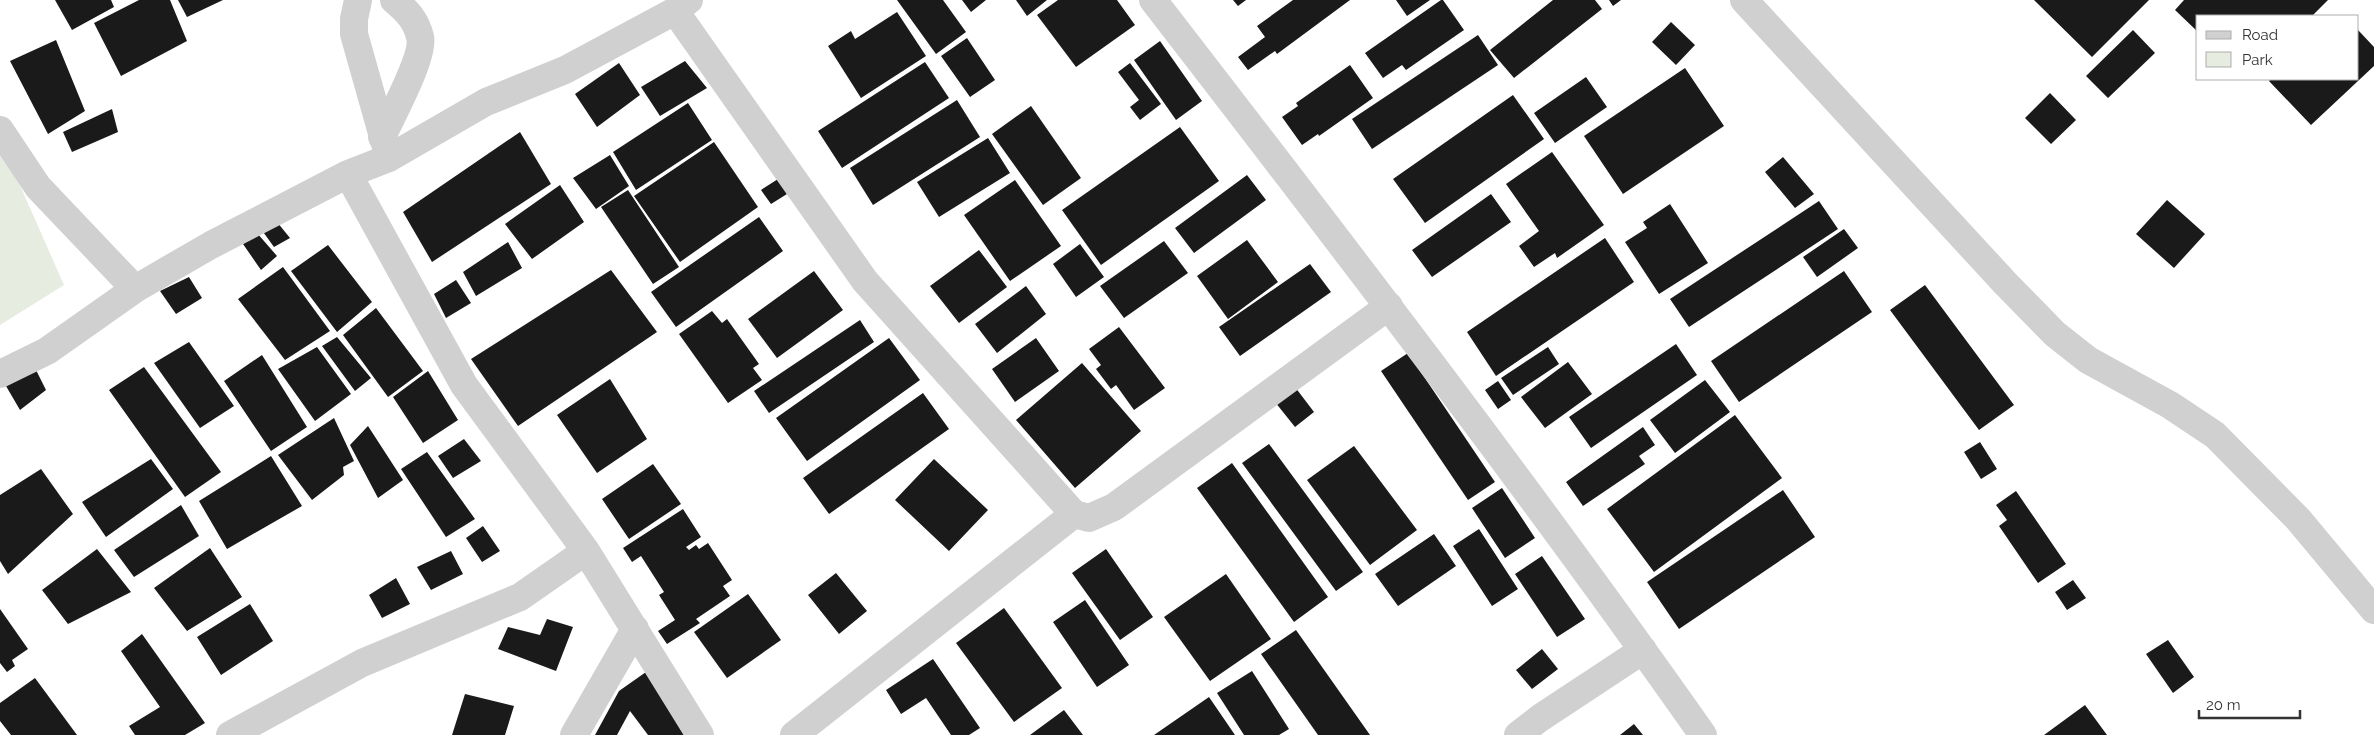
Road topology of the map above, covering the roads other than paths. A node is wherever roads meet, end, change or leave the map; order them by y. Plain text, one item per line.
1 (358, 0) edge
2 (394, 0) edge
3 (1153, 0) edge
4 (1744, 0) edge
5 (682, 6) edge
6 (0, 130) edge
7 (385, 147) junction
8 (348, 174) junction
9 (135, 289) junction
10 (1389, 306) junction
11 (0, 374) edge
12 (1074, 514) junction
13 (586, 551) junction
14 (2374, 610) edge
15 (635, 630) junction
16 (1643, 650) junction
17 (230, 735) edge
18 (574, 735) edge
19 (700, 735) edge
20 (794, 735) edge
21 (1518, 735) edge
22 (1703, 735) edge

1 - 7 street
2 - 7 street
3 - 10 street
4 - 14 street
5 - 7 street
5 - 12 street
6 - 9 street
7 - 8 street
8 - 9 street
8 - 13 street
9 - 11 street
10 - 12 street
10 - 16 street
12 - 20 street
13 - 15 street
13 - 17 street
15 - 18 street
15 - 19 street
16 - 21 street
16 - 22 street

